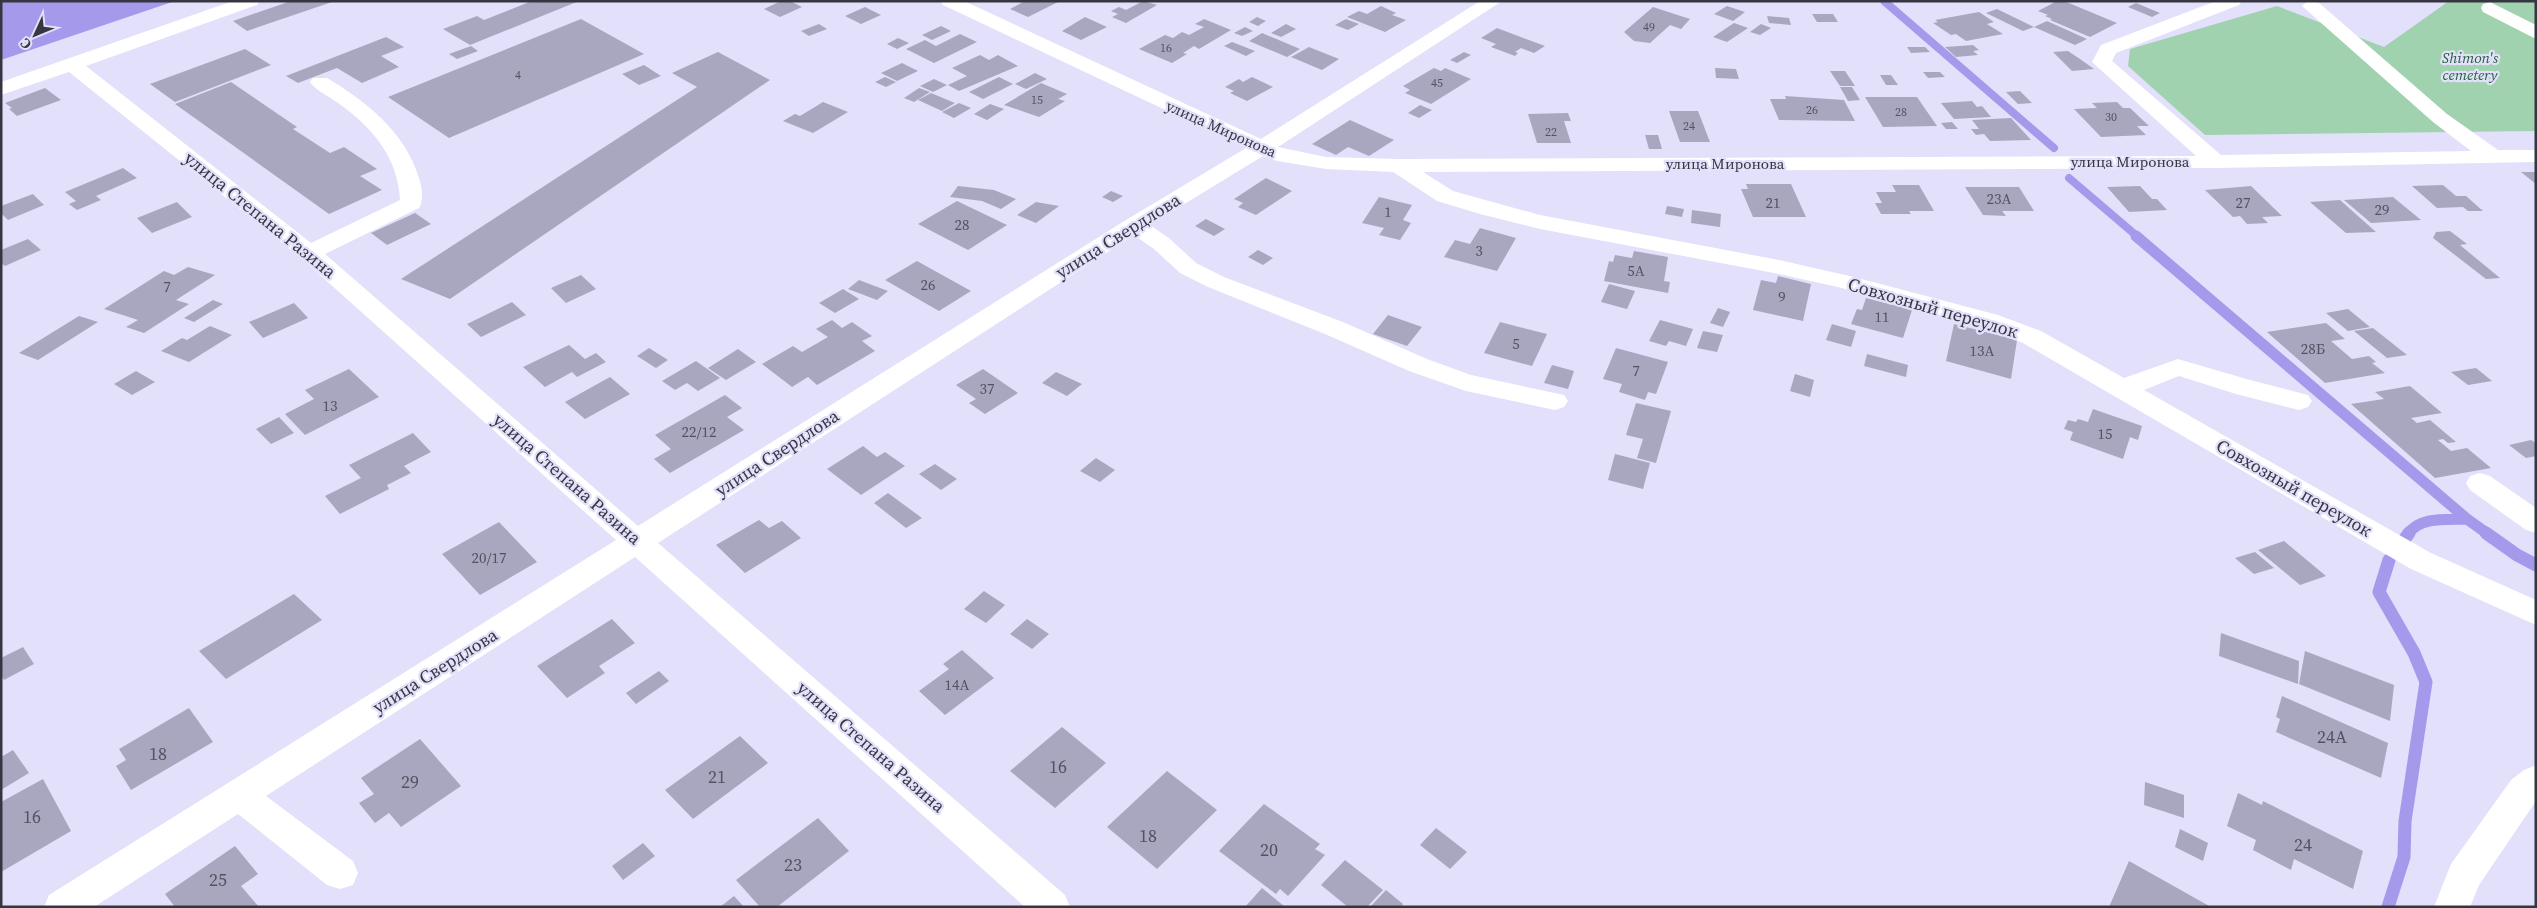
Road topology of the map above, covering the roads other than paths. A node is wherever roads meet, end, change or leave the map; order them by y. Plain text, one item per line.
1 (251, 1) edge
2 (949, 1) edge
3 (1492, 1) edge
4 (2233, 1) edge
5 (2311, 6) dead end
6 (2490, 8) dead end
7 (2536, 33) edge
8 (71, 64) junction
9 (320, 82) dead end
10 (1, 88) edge
11 (1261, 148) junction
12 (2536, 156) edge
13 (2493, 157) junction
14 (2216, 162) junction
15 (1398, 166) junction
16 (1134, 224) junction
17 (309, 252) junction
18 (2121, 389) junction
19 (1555, 401) dead end
20 (2299, 402) dead end
21 (2480, 483) dead end
22 (2536, 523) edge
23 (639, 542) junction
24 (2536, 613) edge
25 (2536, 780) edge
26 (239, 795) junction
27 (340, 873) dead end
28 (62, 907) edge
29 (1052, 907) edge
30 (2452, 907) edge

1 - 8 street
2 - 11 street, улица Миронова
3 - 11 street, улица Свердлова
4 - 14 street
5 - 13 street
6 - 7 street
8 - 10 street
8 - 17 street, улица Степана Разина
9 - 17 street
11 - 15 street, улица Миронова
11 - 16 street, улица Свердлова
12 - 13 street, улица Миронова
13 - 14 street, улица Миронова
14 - 15 street, улица Миронова
15 - 18 street, Совхозный переулок
16 - 19 street
16 - 23 street, улица Свердлова
17 - 23 street, улица Степана Разина
18 - 20 street
18 - 24 street, Совхозный переулок
21 - 22 street
23 - 26 street, улица Свердлова
23 - 29 street, улица Степана Разина
25 - 30 street
26 - 27 street
26 - 28 street, улица Свердлова

